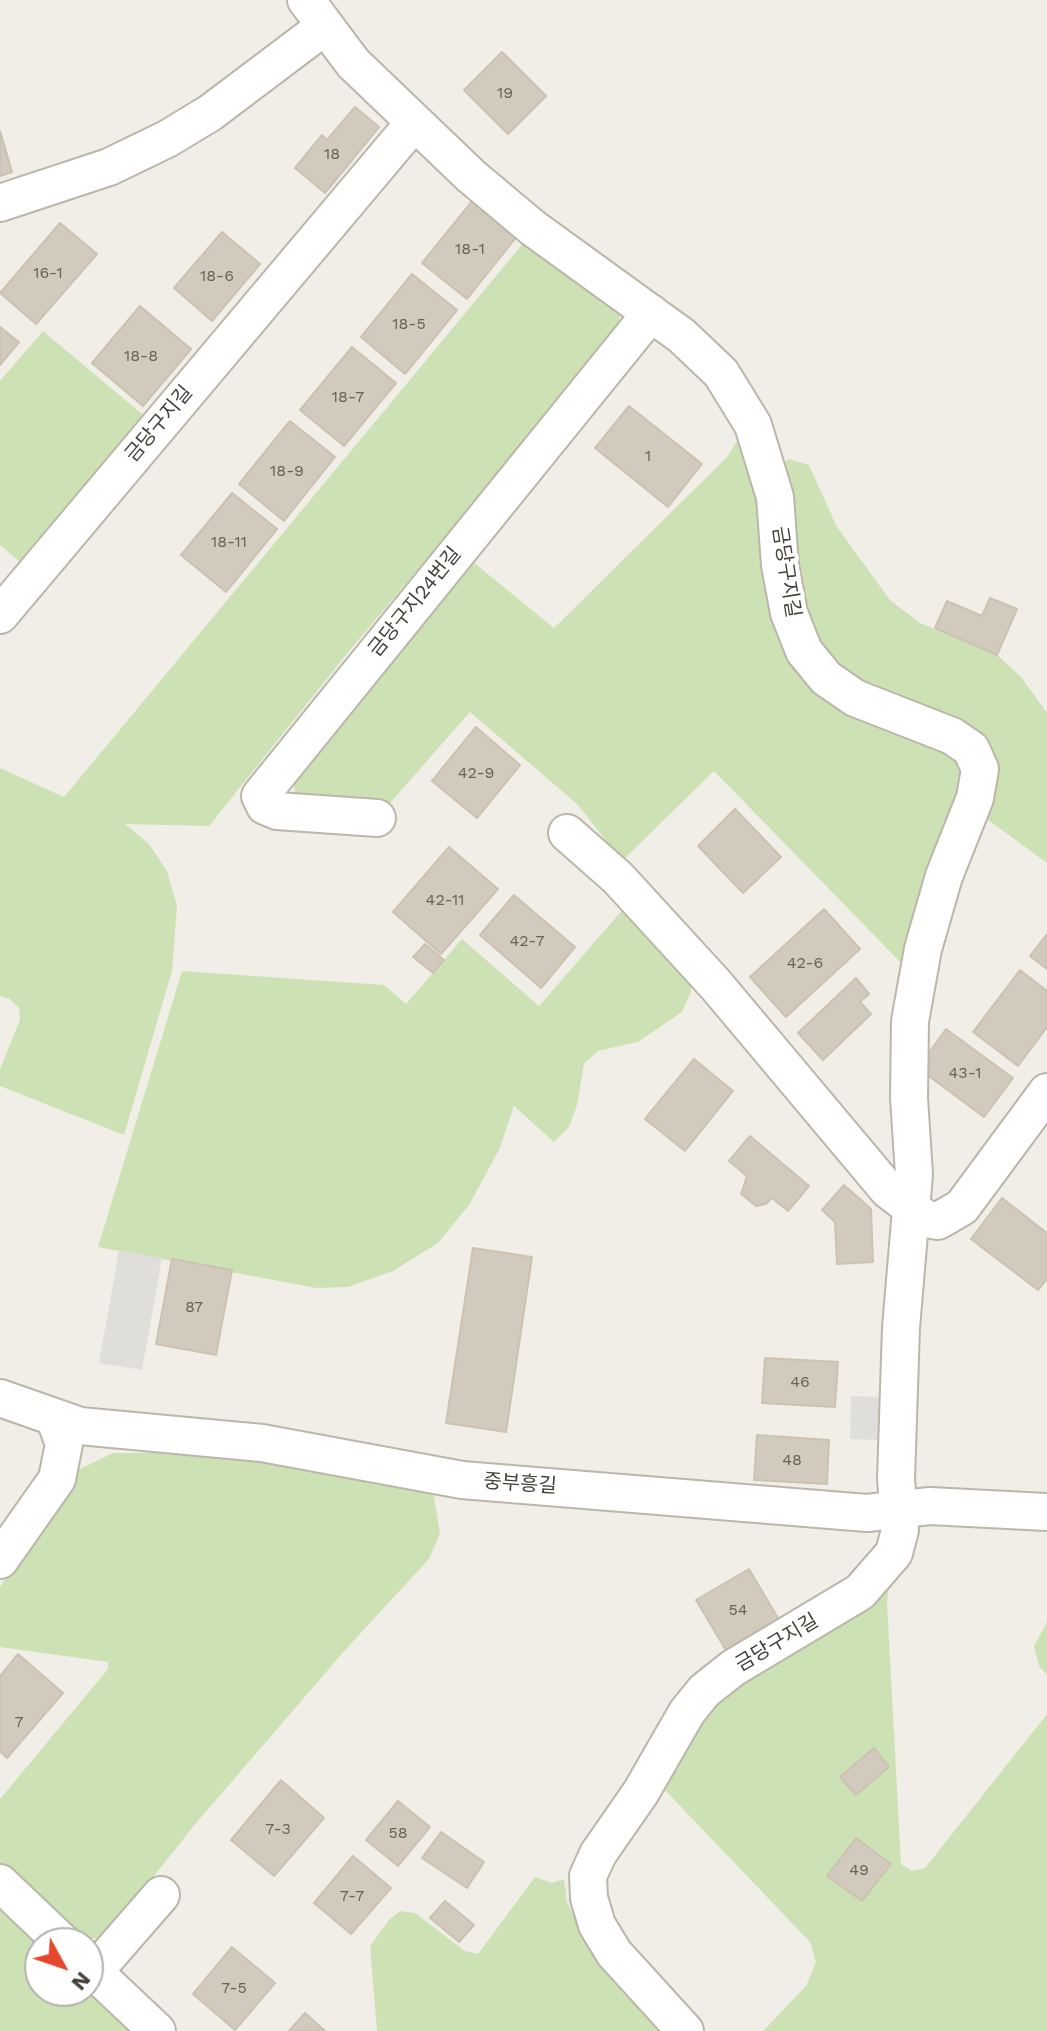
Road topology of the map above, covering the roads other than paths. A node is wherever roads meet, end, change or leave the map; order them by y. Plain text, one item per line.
1 (315, 13) edge
2 (413, 124) junction
3 (0, 203) edge
4 (651, 313) junction
5 (0, 615) edge
6 (377, 818) dead end
7 (567, 833) dead end
8 (1047, 1092) edge
9 (912, 1209) junction
10 (0, 1398) edge
11 (54, 1417) junction
12 (897, 1510) junction
13 (1047, 1512) edge
14 (0, 1560) edge
15 (0, 1883) edge
16 (161, 1895) dead end
17 (46, 1927) edge
18 (104, 1955) edge
19 (104, 1981) edge
20 (157, 2031) edge
21 (685, 2031) edge

1 - 2 street, 금당구지길
1 - 3 street, 금당구지길
2 - 4 street, 금당구지길
2 - 5 street, 금당구지길
4 - 6 street, 금당구지24번길
4 - 9 street, 금당구지길
7 - 9 street
8 - 9 street
9 - 12 street, 금당구지길
10 - 11 street, 중부흥길
11 - 12 street, 중부흥길
11 - 14 street
12 - 13 street, 중부흥길
12 - 21 street, 금당구지길
15 - 17 street
16 - 18 street
19 - 20 street

